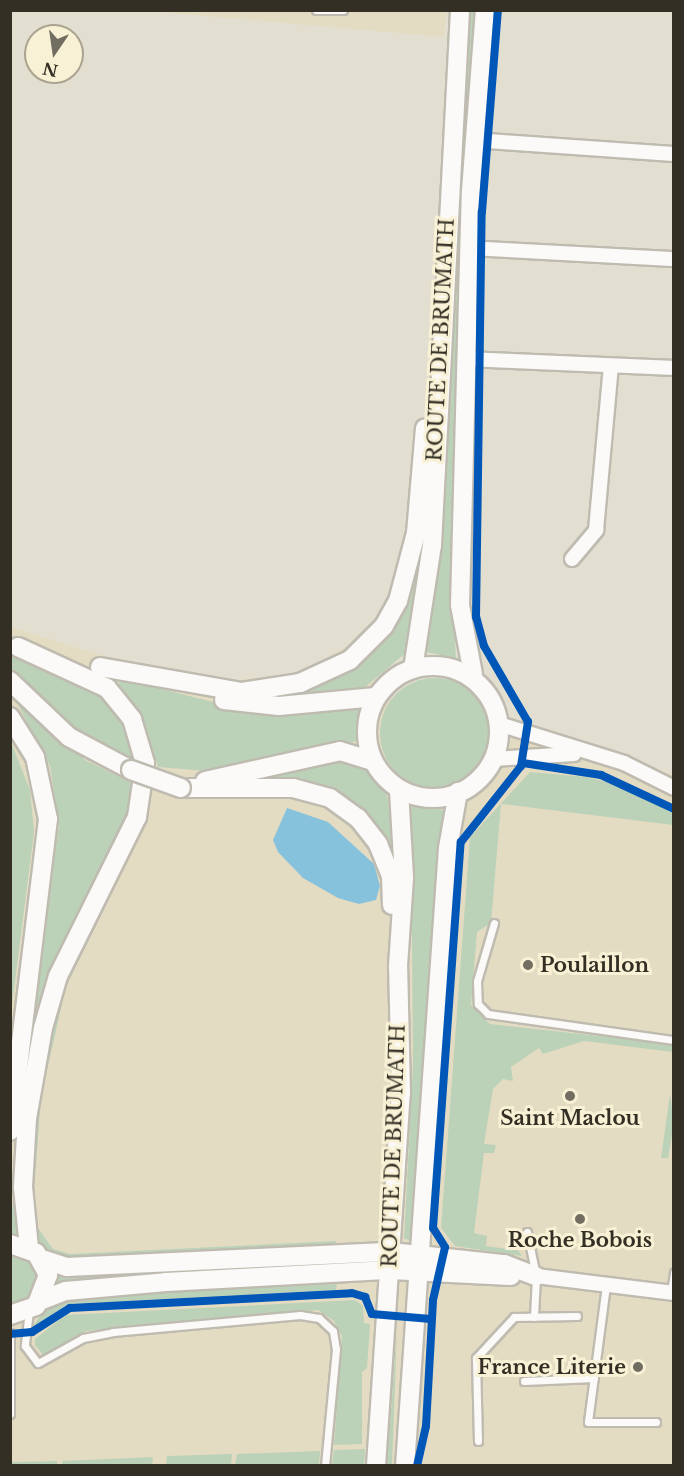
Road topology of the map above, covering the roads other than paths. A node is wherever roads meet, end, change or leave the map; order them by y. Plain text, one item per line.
1 (316, 10) edge
2 (343, 10) edge
3 (460, 10) edge
4 (485, 10) edge
5 (473, 140) junction
6 (674, 154) edge
7 (469, 248) junction
8 (674, 259) edge
9 (443, 291) junction
10 (467, 359) junction
11 (611, 366) junction
12 (674, 368) edge
13 (572, 559) dead end
14 (14, 646) edge
15 (100, 667) junction
16 (413, 669) junction
17 (473, 674) junction
18 (10, 681) edge
19 (376, 697) junction
20 (10, 717) edge
21 (499, 724) junction
22 (600, 756) junction
23 (493, 759) junction
24 (370, 760) junction
25 (182, 785) junction
26 (674, 788) edge
27 (399, 790) junction
28 (458, 792) junction
29 (494, 924) dead end
30 (398, 966) junction
31 (674, 1040) edge
32 (12, 1083) edge
33 (10, 1131) edge
34 (527, 1232) dead end
35 (10, 1244) edge
36 (391, 1251) junction
37 (36, 1253) junction
38 (418, 1262) junction
39 (390, 1270) junction
40 (674, 1272) edge
41 (536, 1276) junction
42 (606, 1285) junction
43 (672, 1293) edge
44 (35, 1305) junction
45 (10, 1315) edge
46 (577, 1316) dead end
47 (534, 1317) junction
48 (10, 1333) edge
49 (594, 1378) junction
50 (525, 1381) dead end
51 (10, 1414) edge
52 (656, 1422) dead end
53 (478, 1441) dead end
54 (325, 1466) edge
55 (376, 1466) edge
56 (405, 1466) edge

1 - 2 lane
3 - 9 main road, ROUTE DE BRUMATH
4 - 5 main road, ROUTE DE BRUMATH
5 - 6 street
5 - 7 main road, ROUTE DE BRUMATH
7 - 8 street
7 - 10 main road, ROUTE DE BRUMATH
9 - 15 main road
9 - 16 main road, ROUTE DE BRUMATH
10 - 11 street
10 - 17 main road, ROUTE DE BRUMATH
11 - 12 street
11 - 13 street
14 - 15 main road
14 - 37 main road
15 - 19 main road
16 - 17 main road
16 - 19 main road
17 - 21 main road
18 - 25 main road, bridge
19 - 24 main road
20 - 32 main road
21 - 22 street
21 - 23 main road
22 - 23 street
22 - 26 street
23 - 28 main road
24 - 25 main road
24 - 27 main road
25 - 30 main road
27 - 28 main road
27 - 30 main road, ROUTE DE BRUMATH
28 - 38 main road, ROUTE DE BRUMATH
29 - 31 lane
30 - 36 main road, ROUTE DE BRUMATH
32 - 33 main road
34 - 41 lane
35 - 37 main road
36 - 37 main road
36 - 38 main road
36 - 39 main road, ROUTE DE BRUMATH
37 - 44 main road
38 - 39 main road
38 - 41 main road
38 - 56 main road, ROUTE DE BRUMATH
39 - 44 main road
39 - 55 main road, ROUTE DE BRUMATH
40 - 43 lane
41 - 42 street
41 - 47 lane
42 - 43 street
42 - 49 lane
44 - 45 main road
44 - 54 lane
46 - 47 lane
47 - 53 lane
48 - 51 lane
49 - 50 lane
49 - 52 lane

